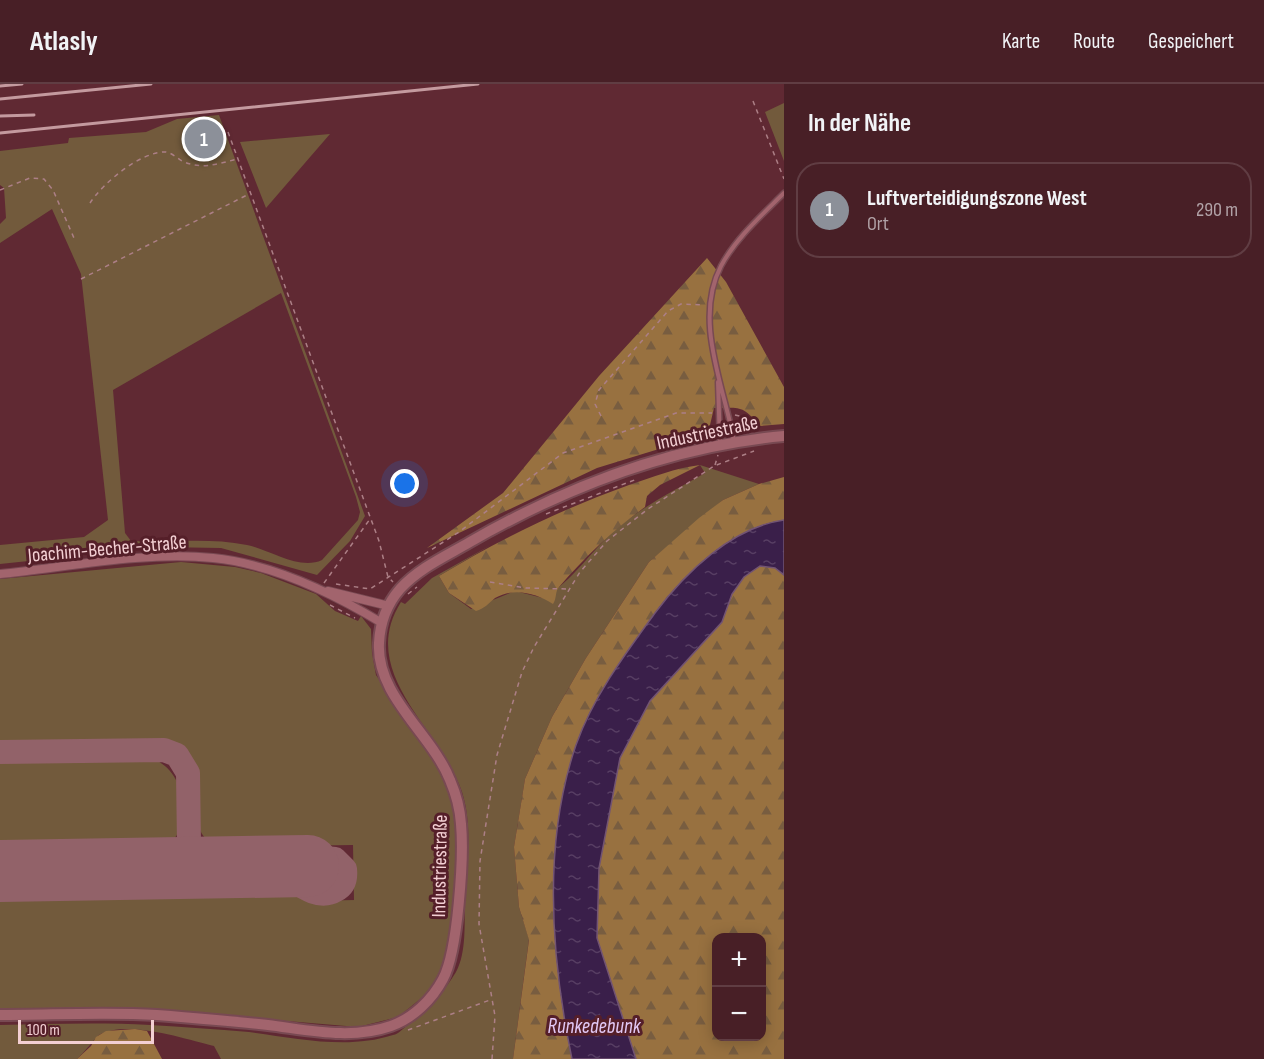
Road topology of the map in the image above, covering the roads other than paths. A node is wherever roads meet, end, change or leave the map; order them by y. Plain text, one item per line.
1 (784, 193) edge
2 (718, 376) junction
3 (784, 436) edge
4 (734, 441) junction
5 (719, 450) junction
6 (0, 573) edge
7 (321, 590) junction
8 (389, 606) junction
9 (382, 623) junction
10 (0, 1015) edge

1 - 2 lane
2 - 4 lane
2 - 5 lane
3 - 4 street, Industriestraße
4 - 5 street, Industriestraße
5 - 8 street, Industriestraße
6 - 7 street, Joachim-Becher-Straße
7 - 8 street, Joachim-Becher-Straße
7 - 9 street, Joachim-Becher-Straße
8 - 9 street, Industriestraße
9 - 10 street, Industriestraße

